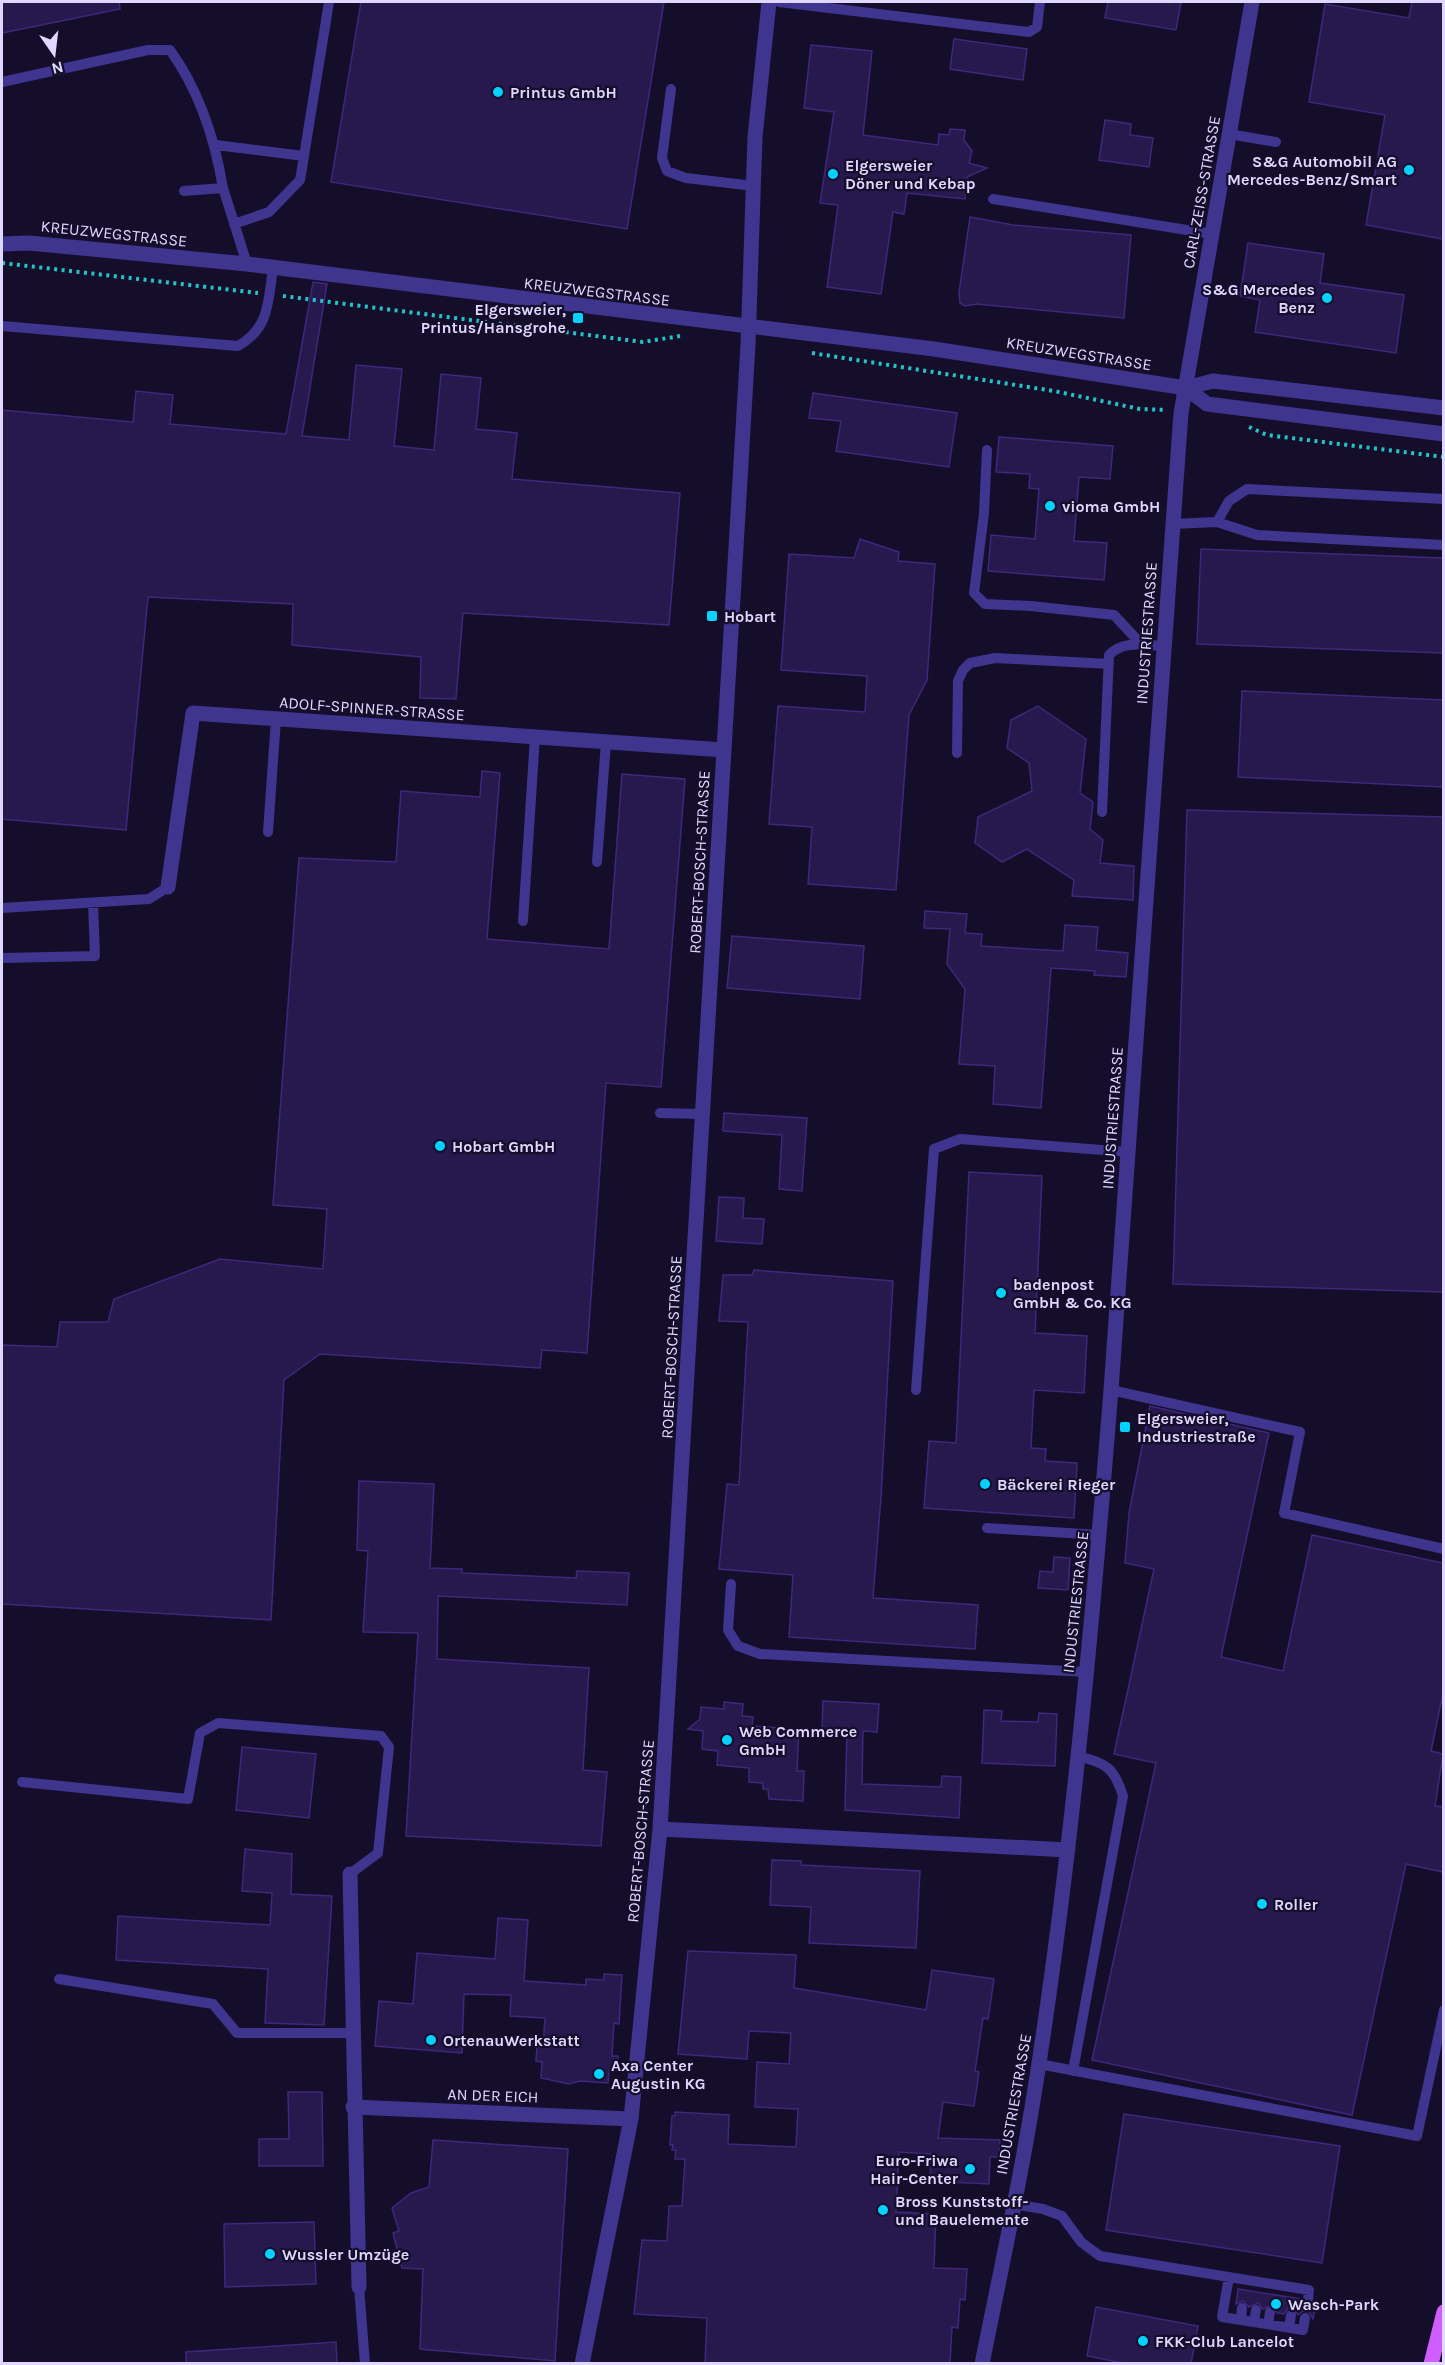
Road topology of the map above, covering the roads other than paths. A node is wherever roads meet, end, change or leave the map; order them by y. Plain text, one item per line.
1 (328, 2) edge
2 (769, 2) edge
3 (779, 2) edge
4 (1040, 2) edge
5 (1252, 2) edge
6 (2, 82) edge
7 (671, 89) dead end
8 (1229, 134) junction
9 (1276, 142) dead end
10 (216, 145) junction
11 (304, 156) junction
12 (754, 186) junction
13 (223, 188) junction
14 (183, 191) dead end
15 (993, 199) dead end
16 (234, 224) junction
17 (1212, 234) junction
18 (2, 244) edge
19 (247, 264) junction
20 (273, 268) junction
21 (2, 326) edge
22 (749, 327) junction
23 (1186, 388) junction
24 (1443, 408) edge
25 (1443, 434) edge
26 (987, 450) dead end
27 (1443, 499) edge
28 (1217, 522) junction
29 (1172, 524) junction
30 (1443, 545) edge
31 (1142, 645) junction
32 (1163, 646) junction
33 (1109, 664) junction
34 (276, 719) junction
35 (535, 737) junction
36 (606, 742) junction
37 (724, 750) junction
38 (957, 753) dead end
39 (1102, 812) dead end
40 (268, 832) dead end
41 (597, 862) dead end
42 (168, 887) joint
43 (93, 903) junction
44 (2, 908) edge
45 (523, 921) dead end
46 (2, 958) edge
47 (660, 1113) dead end
48 (702, 1114) junction
49 (1128, 1152) junction
50 (916, 1390) dead end
51 (1111, 1390) junction
52 (987, 1528) dead end
53 (1100, 1535) junction
54 (1443, 1549) edge
55 (731, 1584) dead end
56 (1086, 1672) junction
57 (1077, 1756) junction
58 (22, 1782) dead end
59 (660, 1829) junction
60 (1068, 1850) junction
61 (350, 1874) joint
62 (59, 1978) dead end
63 (1443, 2010) edge
64 (352, 2032) junction
65 (1039, 2064) junction
66 (1073, 2071) junction
67 (353, 2107) junction
68 (631, 2119) junction
69 (1014, 2204) junction
70 (1228, 2277) junction
71 (359, 2287) joint
72 (1308, 2300) dead end
73 (1242, 2308) dead end
74 (1256, 2310) dead end
75 (1270, 2312) dead end
76 (1443, 2312) edge
77 (1291, 2315) dead end
78 (1305, 2318) dead end
79 (1240, 2320) junction
80 (1254, 2322) junction
81 (1268, 2324) junction
82 (1289, 2328) junction
83 (365, 2364) edge
84 (582, 2364) edge
85 (982, 2364) edge
86 (1431, 2364) edge

1 - 11 lane
2 - 12 street
3 - 4 lane
5 - 8 street, CARL-ZEISS-STRASSE
6 - 10 lane
7 - 12 lane
8 - 9 lane
8 - 17 street, CARL-ZEISS-STRASSE
10 - 11 lane
10 - 13 lane
11 - 16 lane
12 - 22 street
13 - 14 lane
13 - 16 lane
15 - 17 lane
16 - 19 lane
17 - 23 street, CARL-ZEISS-STRASSE
18 - 19 street, KREUZWEGSTRASSE
19 - 20 street, KREUZWEGSTRASSE
20 - 21 lane
20 - 22 street, KREUZWEGSTRASSE
22 - 23 street, KREUZWEGSTRASSE
22 - 37 street, ROBERT-BOSCH-STRASSE
23 - 24 street, KREUZWEGSTRASSE
23 - 25 street, KREUZWEGSTRASSE
23 - 29 street, INDUSTRIESTRASSE
26 - 31 lane
27 - 28 lane
28 - 29 lane
28 - 30 lane
29 - 32 street, INDUSTRIESTRASSE
31 - 32 lane
31 - 33 lane
32 - 49 street, INDUSTRIESTRASSE
33 - 38 lane
33 - 39 lane
34 - 35 street, ADOLF-SPINNER-STRASSE
34 - 40 lane
34 - 42 street, ADOLF-SPINNER-STRASSE
35 - 36 street, ADOLF-SPINNER-STRASSE
35 - 45 lane
36 - 37 street, ADOLF-SPINNER-STRASSE
36 - 41 lane
37 - 48 street, ROBERT-BOSCH-STRASSE
42 - 43 lane
43 - 44 lane
43 - 46 lane
47 - 48 lane
48 - 59 street, ROBERT-BOSCH-STRASSE
49 - 50 lane
49 - 51 street, INDUSTRIESTRASSE
51 - 53 street, INDUSTRIESTRASSE
51 - 54 lane
52 - 53 lane
53 - 56 street, INDUSTRIESTRASSE
55 - 56 lane
56 - 57 street, INDUSTRIESTRASSE
57 - 60 street, INDUSTRIESTRASSE
57 - 66 lane
58 - 61 lane
59 - 60 street
59 - 68 street, ROBERT-BOSCH-STRASSE
60 - 65 street, INDUSTRIESTRASSE
61 - 64 street
62 - 64 lane
63 - 66 lane
64 - 67 street
65 - 66 lane
65 - 69 street, INDUSTRIESTRASSE
67 - 68 street, AN DER EICH
67 - 71 street
68 - 84 street, ROBERT-BOSCH-STRASSE
69 - 70 lane
69 - 85 street, INDUSTRIESTRASSE
70 - 72 lane
70 - 79 lane
71 - 83 lane
73 - 79 lane
74 - 80 lane
75 - 81 lane
76 - 86 main road
77 - 82 lane
78 - 82 lane
79 - 80 lane
80 - 81 lane
81 - 82 lane

